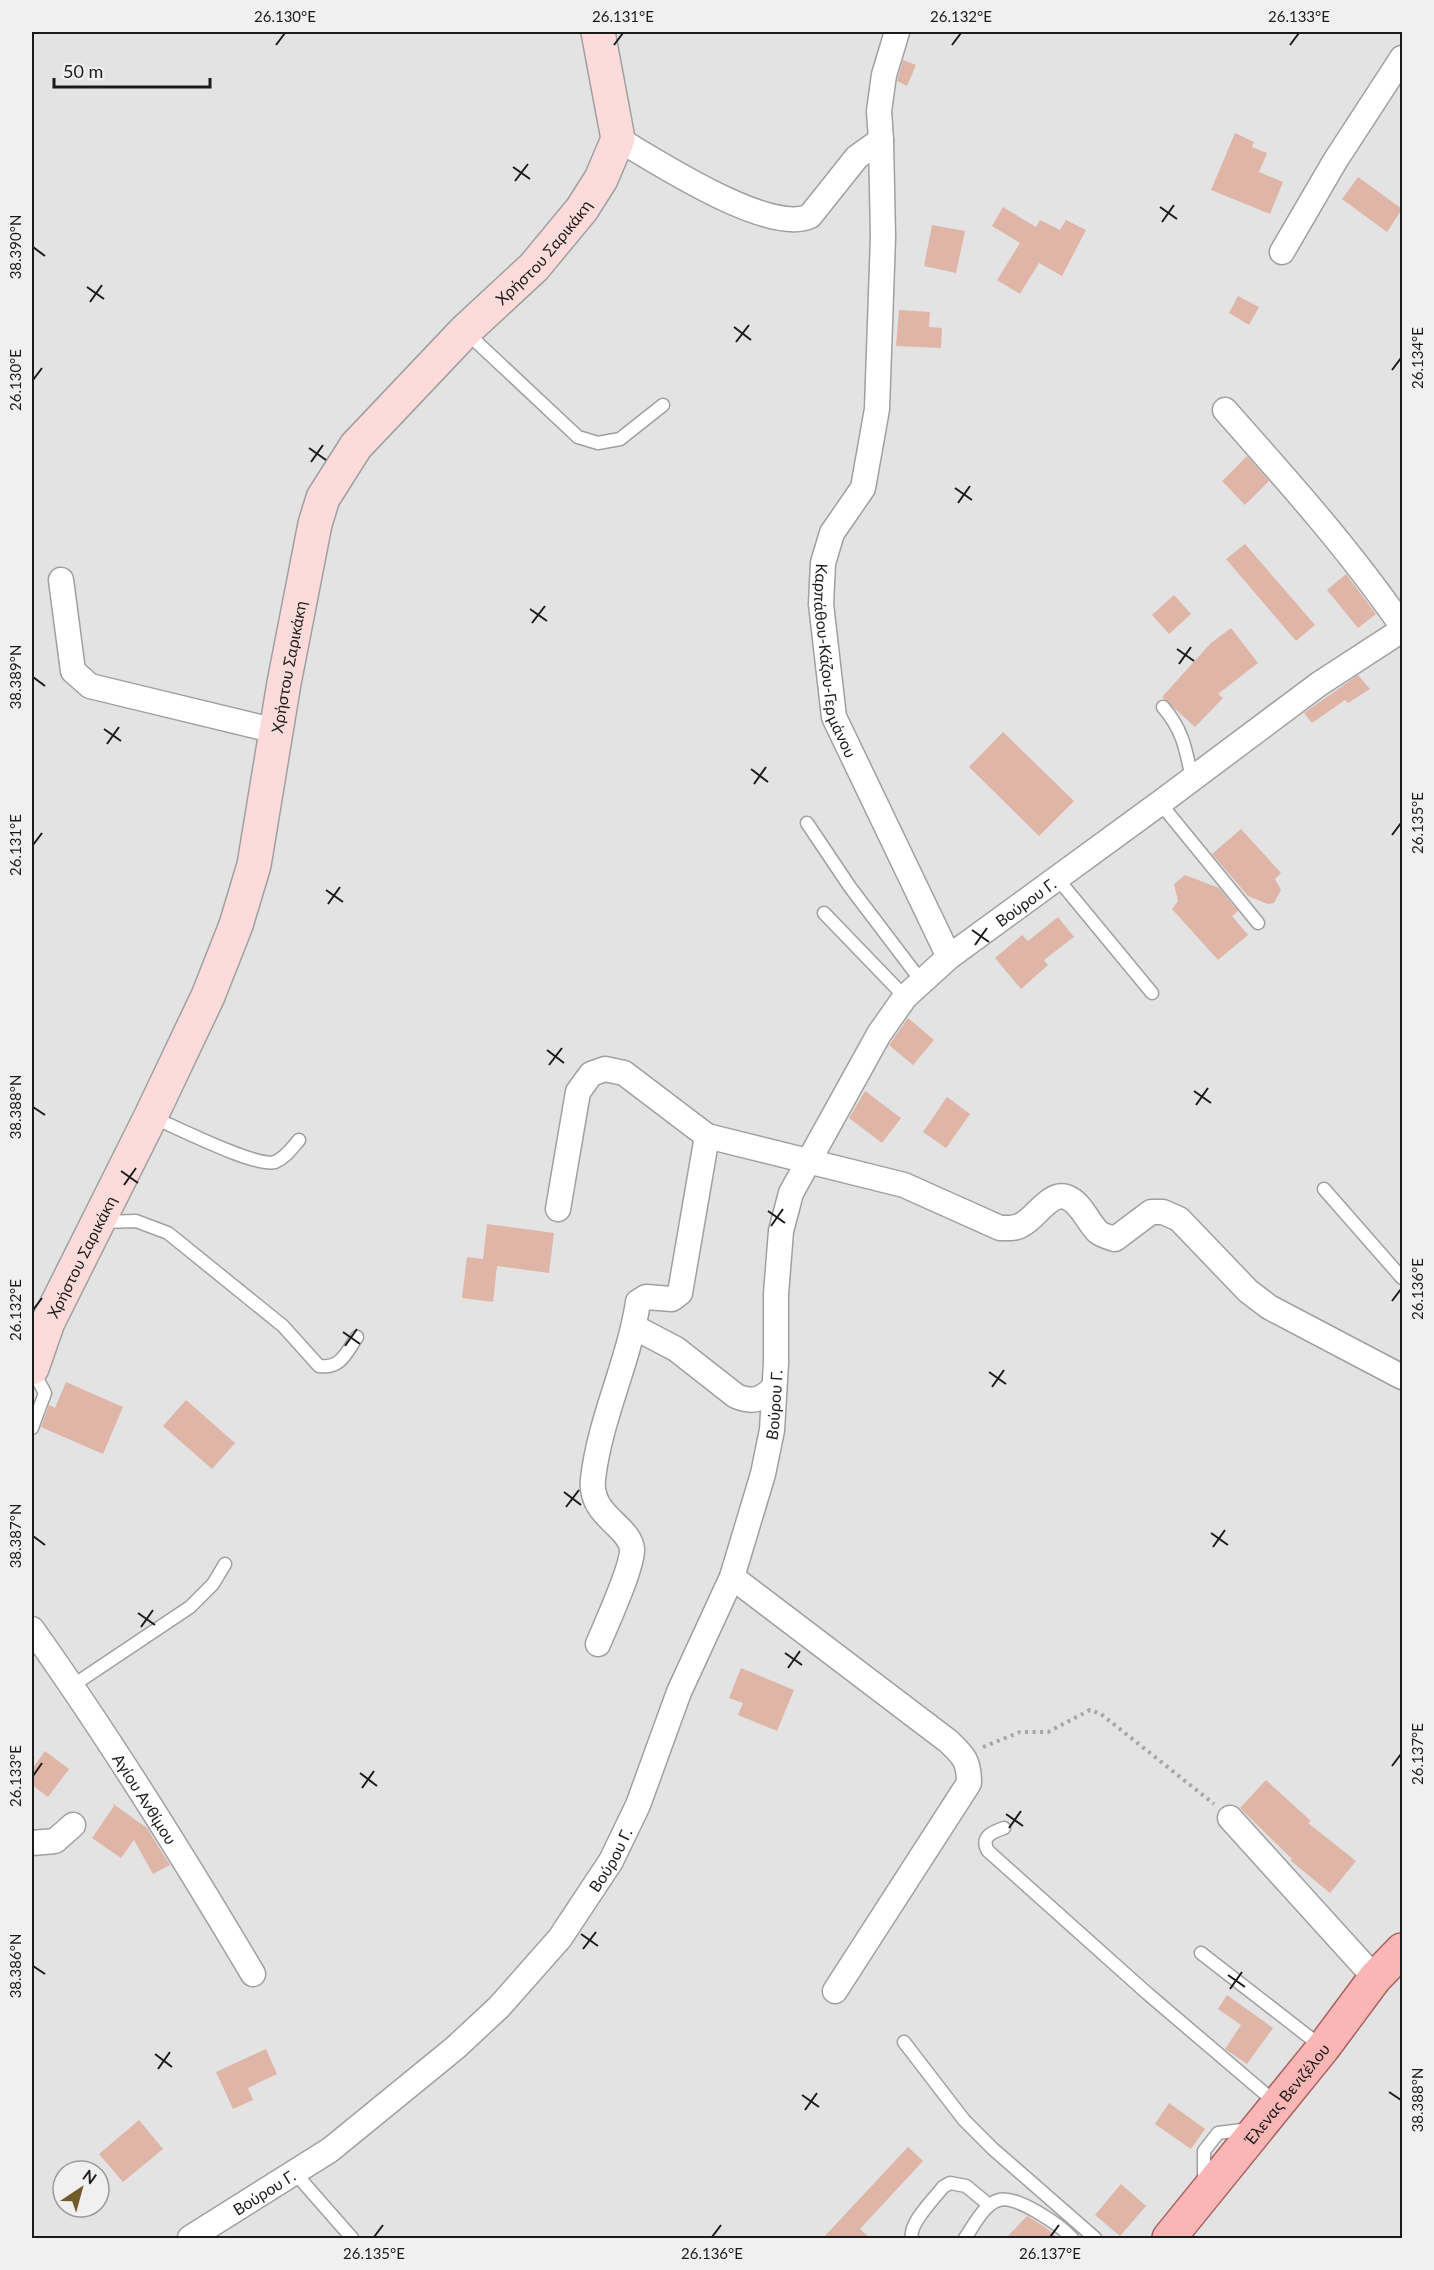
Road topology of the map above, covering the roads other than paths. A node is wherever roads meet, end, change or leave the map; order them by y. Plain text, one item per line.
1 (598, 32) edge
2 (897, 32) edge
3 (1402, 58) edge
4 (618, 139) junction
5 (881, 141) junction
6 (1282, 252) dead end
7 (465, 331) junction
8 (663, 405) dead end
9 (1225, 410) dead end
10 (61, 580) dead end
11 (1402, 628) edge
12 (1163, 707) dead end
13 (276, 731) junction
14 (1192, 779) junction
15 (1160, 803) junction
16 (807, 823) dead end
17 (1057, 878) junction
18 (824, 913) dead end
19 (1258, 923) dead end
20 (950, 957) junction
21 (914, 990) junction
22 (1152, 993) dead end
23 (151, 1116) junction
24 (707, 1136) junction
25 (299, 1140) dead end
26 (808, 1161) junction
27 (1324, 1189) dead end
28 (558, 1209) dead end
29 (99, 1222) junction
30 (1402, 1278) edge
31 (634, 1327) junction
32 (357, 1337) dead end
33 (32, 1368) edge
34 (1402, 1377) edge
35 (774, 1387) junction
36 (32, 1428) edge
37 (225, 1564) dead end
38 (732, 1577) junction
39 (32, 1629) edge
40 (598, 1644) dead end
41 (72, 1686) junction
42 (1230, 1818) road end
43 (73, 1825) dead end
44 (1004, 1828) dead end
45 (32, 1843) edge
46 (1402, 1950) edge
47 (1201, 1953) dead end
48 (253, 1974) dead end
49 (1375, 1978) junction
50 (835, 1991) dead end
51 (904, 2042) dead end
52 (1323, 2048) junction
53 (1277, 2104) junction
54 (294, 2173) junction
55 (989, 2205) junction
56 (190, 2238) edge
57 (352, 2238) edge
58 (912, 2238) edge
59 (965, 2238) edge
60 (1072, 2238) edge
61 (1095, 2238) edge
62 (1169, 2238) edge

1 - 4 main road
2 - 5 street, Καρπάθου-Κάζου-Γερμάνου
3 - 6 street
4 - 5 street
4 - 7 main road, Χρήστου Σαρικάκη
5 - 20 street, Καρπάθου-Κάζου-Γερμάνου
7 - 8 lane
7 - 13 main road, Χρήστου Σαρικάκη
9 - 11 street
10 - 13 street
11 - 14 street, Βούρου Γ.
12 - 14 lane
13 - 23 main road, Χρήστου Σαρικάκη
14 - 15 street, Βούρου Γ.
15 - 17 street, Βούρου Γ.
15 - 19 lane
16 - 21 lane
17 - 20 street, Βούρου Γ.
17 - 22 lane
18 - 21 lane
20 - 21 street, Βούρου Γ.
21 - 26 street, Βούρου Γ.
23 - 25 lane
23 - 29 main road, Χρήστου Σαρικάκη
24 - 26 street
24 - 28 street
24 - 31 street
26 - 34 street
26 - 35 street, Βούρου Γ.
27 - 30 lane
29 - 32 lane
29 - 33 main road, Χρήστου Σαρικάκη
31 - 35 street
31 - 40 street
33 - 36 lane
35 - 38 street, Βούρου Γ.
37 - 41 lane
38 - 50 street
38 - 54 street, Βούρου Γ.
39 - 41 street, Αγίου Ανθίμου
41 - 48 street, Αγίου Ανθίμου
42 - 49 street
43 - 45 street
44 - 53 lane
46 - 49 main road, Έλενας Βενιζέλου
47 - 52 lane
49 - 52 main road, Έλενας Βενιζέλου
51 - 61 lane
52 - 53 main road, Έλενας Βενιζέλου
53 - 62 main road, Έλενας Βενιζέλου
54 - 56 street, Βούρου Γ.
54 - 57 lane
55 - 58 lane
55 - 59 lane
55 - 60 lane

